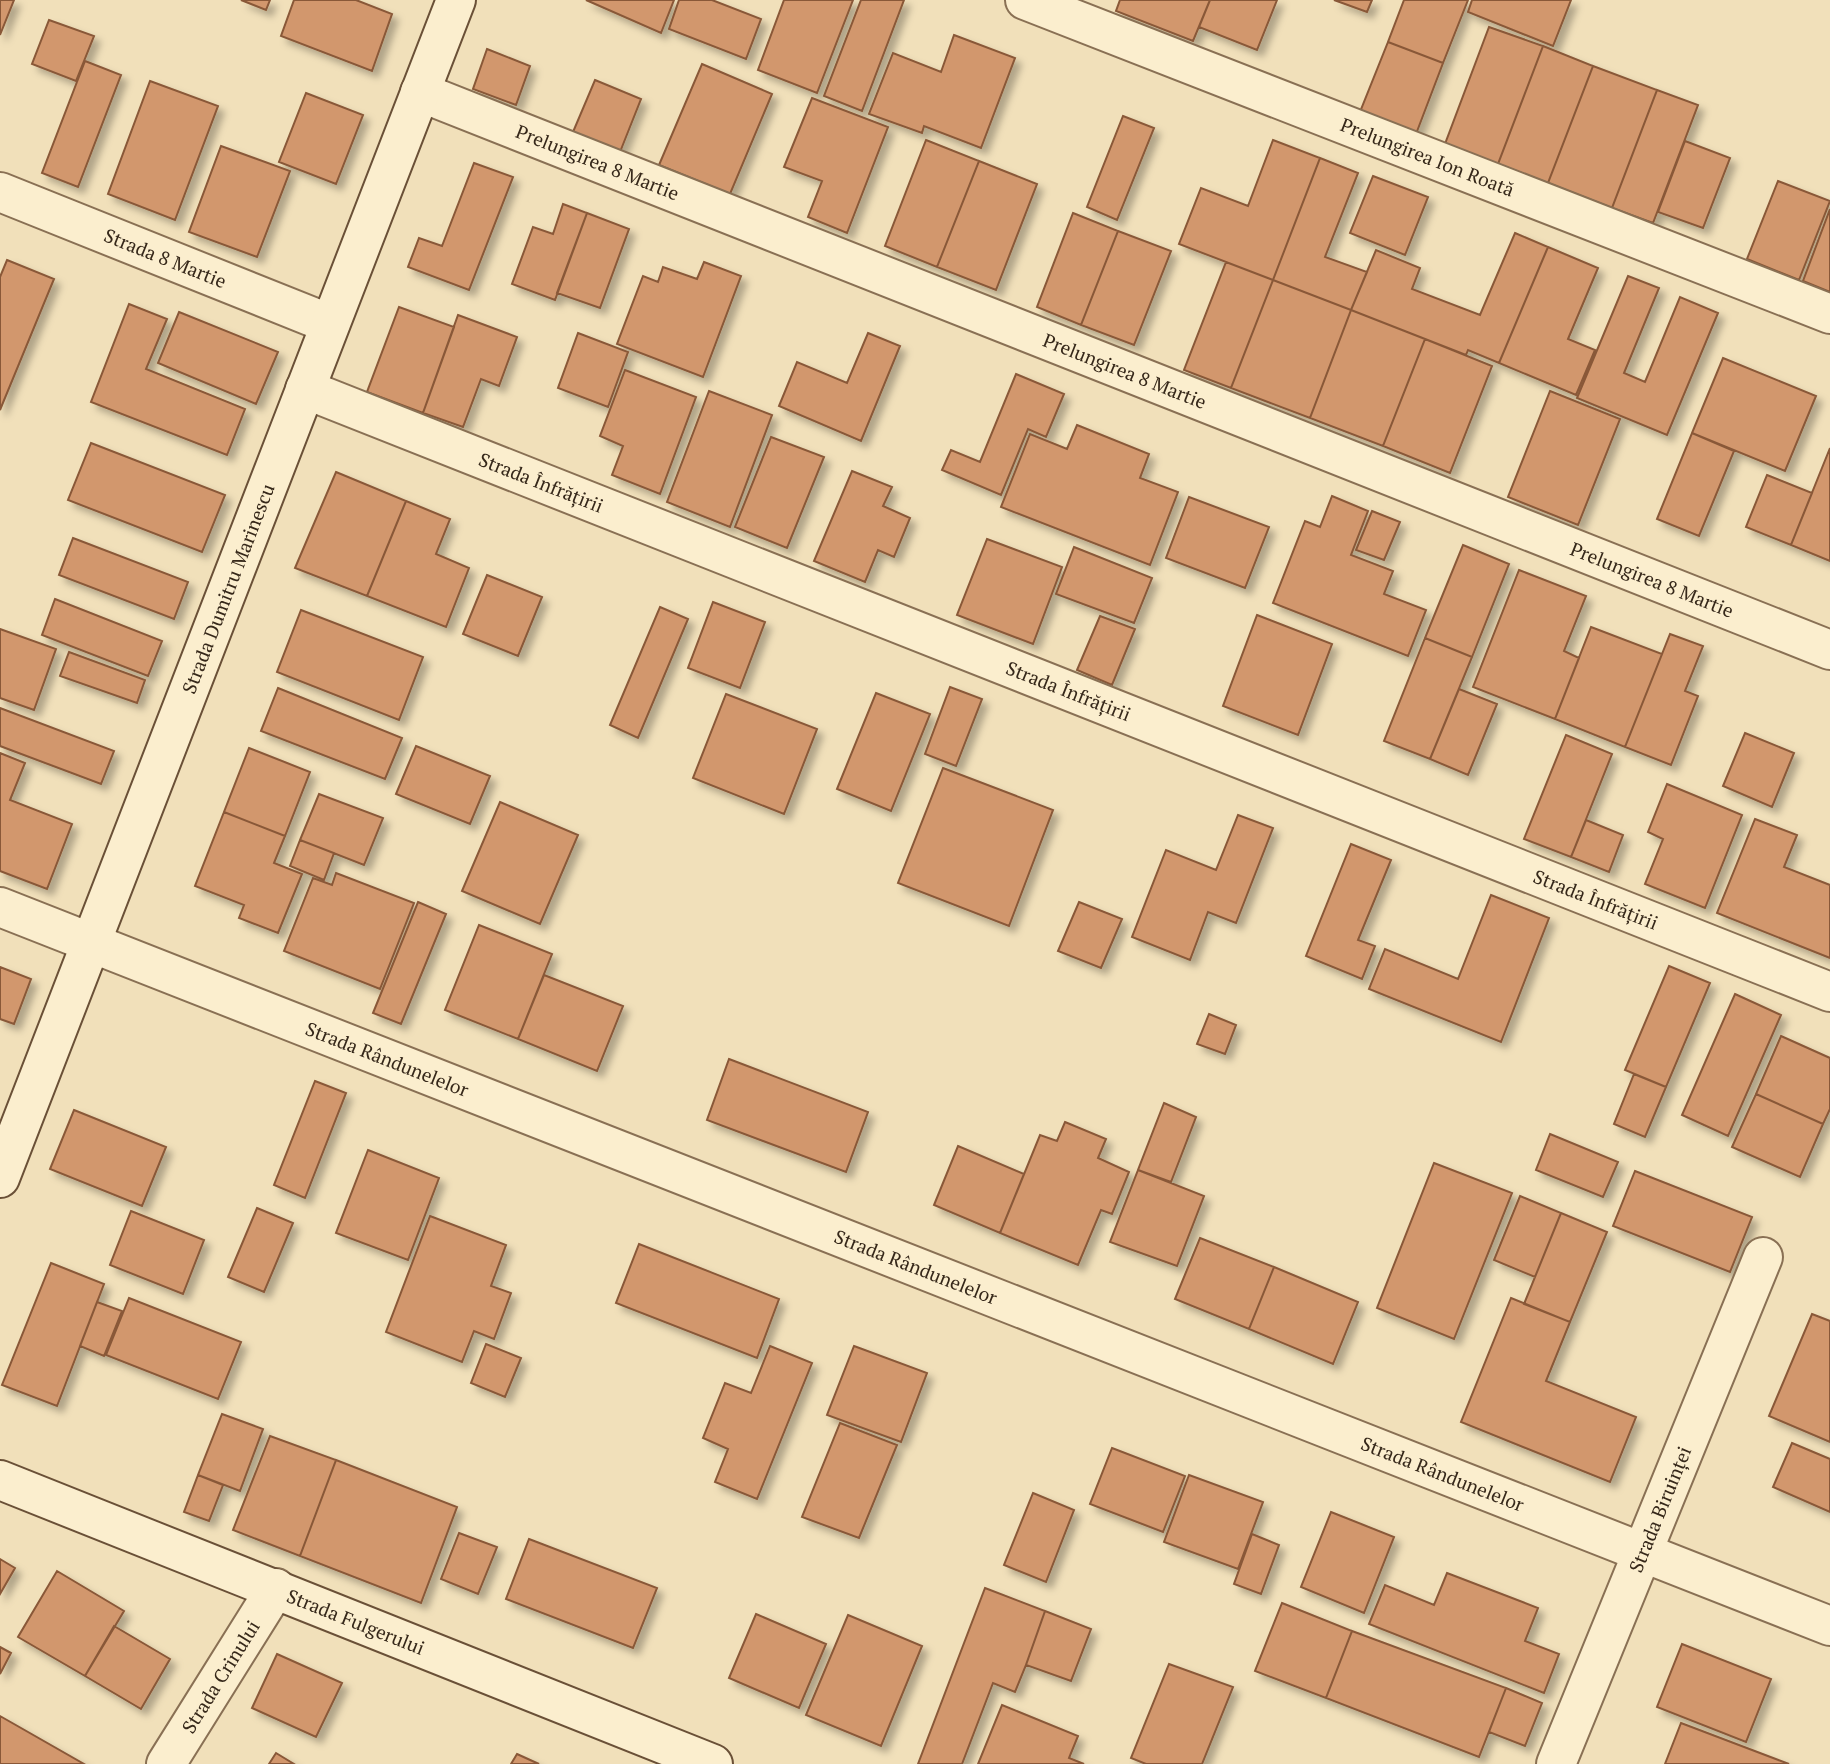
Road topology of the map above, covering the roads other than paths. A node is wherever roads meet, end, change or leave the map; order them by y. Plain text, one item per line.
1 (456, 0) edge
2 (1025, 0) edge
3 (420, 92) junction
4 (0, 192) edge
5 (1830, 314) edge
6 (330, 324) junction
7 (305, 389) junction
8 (1830, 650) edge
9 (0, 907) edge
10 (91, 944) junction
11 (1830, 992) edge
12 (0, 1178) edge
13 (1763, 1257) dead end
14 (0, 1480) edge
15 (1642, 1550) junction
16 (276, 1588) junction
17 (1830, 1626) edge
18 (166, 1764) edge
19 (713, 1764) edge
20 (1556, 1764) edge

1 - 3 street, Strada Dumitru Marinescu
2 - 5 street, Prelungirea Ion Roată
3 - 6 street, Strada Dumitru Marinescu
3 - 8 street, Prelungirea 8 Martie
4 - 6 street, Strada 8 Martie
6 - 7 street, Strada Dumitru Marinescu
7 - 10 street, Strada Dumitru Marinescu
7 - 11 street, Strada Înfrățirii
9 - 10 street, Strada Rândunelelor
10 - 12 street, Strada Dumitru Marinescu
10 - 15 street, Strada Rândunelelor
13 - 15 street, Strada Biruinței
14 - 16 street, Strada Fulgerului
15 - 17 street, Strada Rândunelelor
15 - 20 street, Strada Biruinței
16 - 18 street, Strada Crinului
16 - 19 street, Strada Fulgerului

